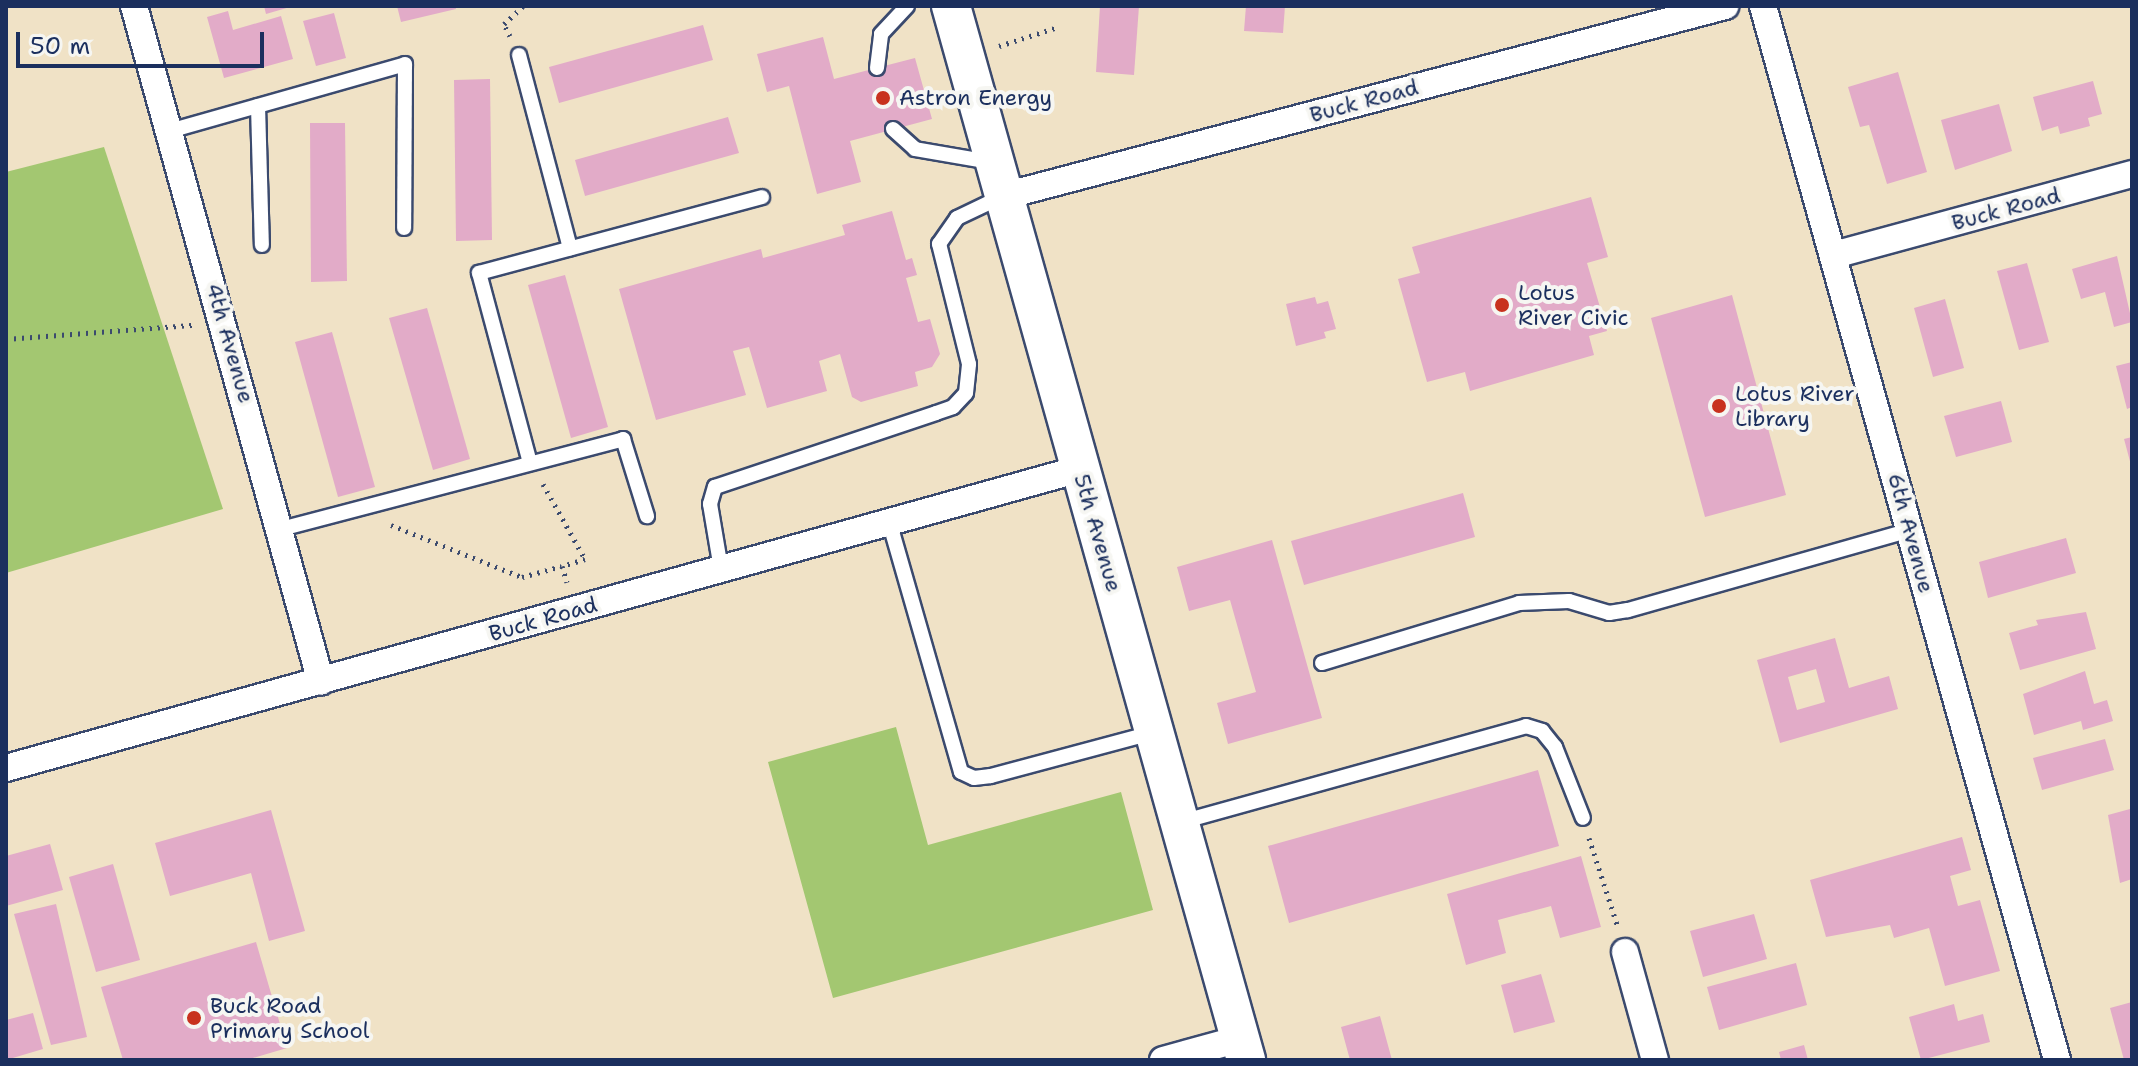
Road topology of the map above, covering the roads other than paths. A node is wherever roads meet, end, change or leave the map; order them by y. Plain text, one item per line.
1 (134, 6) edge
2 (907, 6) edge
3 (951, 6) edge
4 (1725, 6) edge
5 (1763, 6) edge
6 (519, 55) road end
7 (877, 68) dead end
8 (258, 106) junction
9 (893, 129) dead end
10 (169, 131) junction
11 (2132, 174) edge
12 (999, 179) junction
13 (762, 197) dead end
14 (404, 228) dead end
15 (262, 245) dead end
16 (570, 248) junction
17 (1834, 255) junction
18 (530, 463) junction
19 (1080, 469) junction
20 (647, 516) dead end
21 (889, 521) junction
22 (281, 529) junction
23 (1910, 530) junction
24 (721, 569) junction
25 (1322, 663) dead end
26 (321, 682) junction
27 (1155, 732) junction
28 (6, 768) edge
29 (1583, 818) road end
30 (1180, 822) junction
31 (1625, 952) road end
32 (1243, 1050) edge
33 (1163, 1060) edge
34 (1655, 1060) edge
35 (2057, 1060) edge

1 - 10 street, 4th Avenue
2 - 7 lane
3 - 12 main road, 5th Avenue
4 - 12 street, Buck Road
5 - 17 street, 6th Avenue
6 - 16 lane
8 - 10 lane
8 - 14 lane
8 - 15 lane
9 - 12 lane
10 - 22 street, 4th Avenue
11 - 17 street, Buck Road
12 - 19 main road, 5th Avenue
12 - 24 lane
13 - 16 lane
16 - 18 lane
17 - 23 street, 6th Avenue
18 - 20 lane
18 - 22 lane
19 - 21 street, Buck Road
19 - 27 main road, 5th Avenue
21 - 24 street, Buck Road
21 - 27 lane
22 - 26 street, 4th Avenue
23 - 25 lane
23 - 35 street, 6th Avenue
24 - 26 street, Buck Road
26 - 28 street, Buck Road
27 - 30 main road, 5th Avenue
29 - 30 lane
30 - 32 main road, 5th Avenue
31 - 34 street
32 - 33 street

